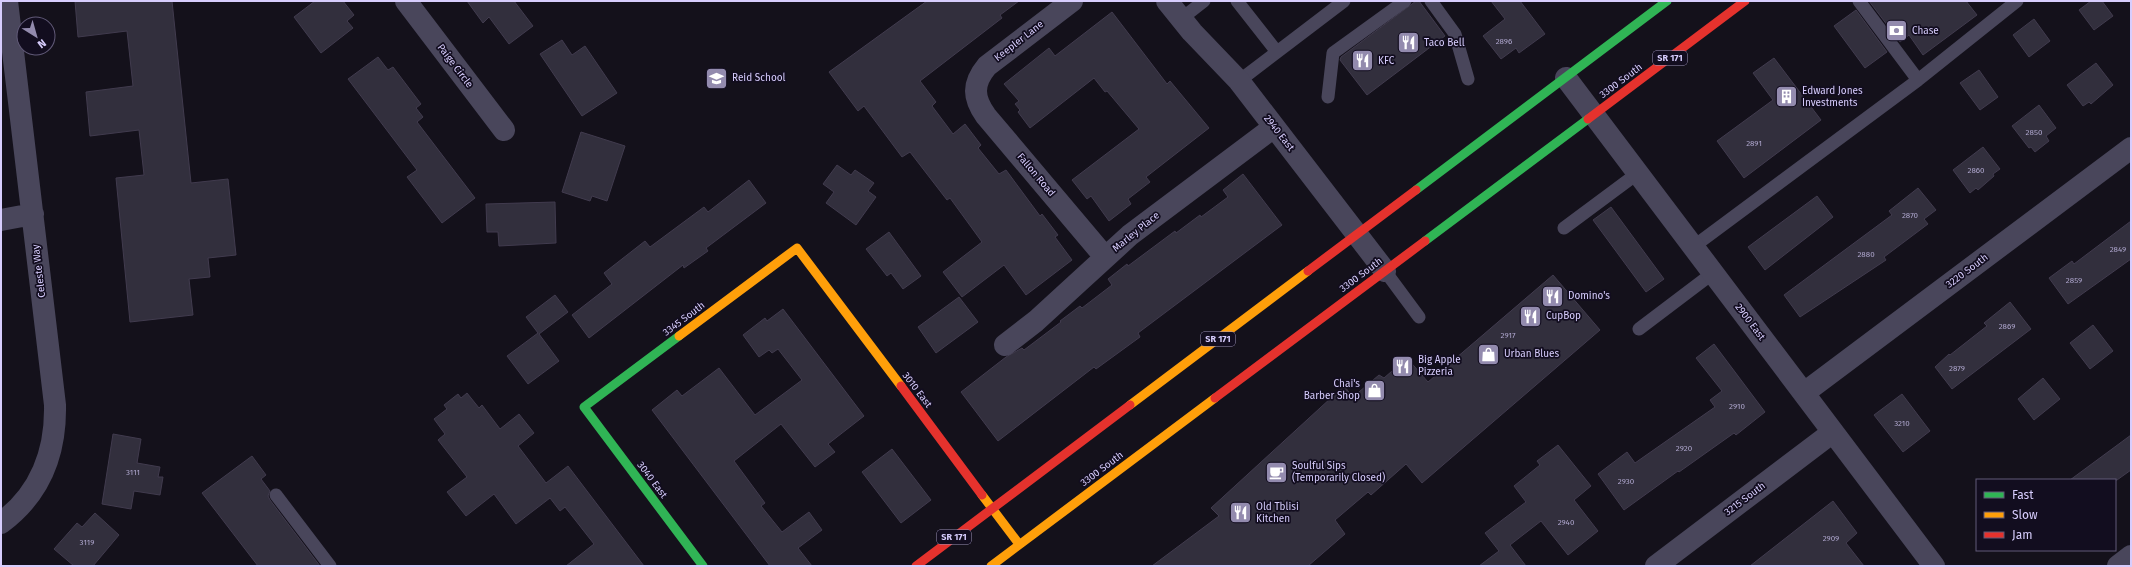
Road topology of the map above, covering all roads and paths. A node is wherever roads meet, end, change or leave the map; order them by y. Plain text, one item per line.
1 (7, 1) edge
2 (406, 1) edge
3 (1072, 1) edge
4 (1167, 1) edge
5 (1204, 1) edge
6 (1237, 1) edge
7 (1344, 1) edge
8 (1405, 1) edge
9 (1431, 1) edge
10 (1667, 1) edge
11 (1745, 1) edge
12 (1859, 1) edge
13 (2016, 1) edge
14 (1181, 19) junction
15 (1277, 52) junction
16 (1566, 78) junction
17 (1468, 80) dead end
18 (1918, 80) junction
19 (1238, 81) junction
20 (974, 89) joint
21 (1328, 97) dead end
22 (1594, 115) junction
23 (1274, 127) junction
24 (504, 130) dead end
25 (2131, 148) edge
26 (1638, 174) junction
27 (33, 214) junction
28 (1, 220) edge
29 (1564, 228) dead end
30 (1358, 235) junction
31 (1693, 247) junction
32 (797, 248) joint
33 (1105, 257) junction
34 (1384, 271) junction
35 (1713, 273) junction
36 (1419, 317) dead end
37 (1639, 329) dead end
38 (1005, 345) dead end
39 (1804, 393) junction
40 (584, 407) joint
41 (1834, 432) junction
42 (276, 495) dead end
43 (992, 508) junction
44 (1, 523) edge
45 (1019, 544) junction
46 (2131, 556) edge
47 (330, 566) edge
48 (703, 566) edge
49 (916, 566) edge
50 (991, 566) edge
51 (1656, 566) edge
52 (1934, 566) edge
53 (2118, 566) edge

1 - 27 street, Celeste Way
2 - 24 street, Paige Circle
3 - 20 street, Keepler Lane
4 - 14 street, 2940 East
5 - 14 lane
6 - 15 lane
7 - 15 lane
8 - 21 lane
9 - 17 lane
10 - 16 main road, SR 171
11 - 22 main road, 3300 South / SR 171
12 - 18 lane
13 - 18 lane
14 - 19 street, 2940 East
15 - 19 lane
16 - 22 street, 2900 East
16 - 30 main road, SR 171
18 - 31 lane
19 - 23 street, 2940 East
20 - 33 street, Fallon Road
22 - 26 street, 2900 East
22 - 34 main road, 3300 South / SR 171
23 - 30 street, 2940 East
23 - 33 street, Marley Place
25 - 39 street, 3220 South
26 - 29 lane
26 - 31 street, 2900 East
27 - 28 street
27 - 44 street, Celeste Way
30 - 34 street, 2940 East
30 - 43 main road, SR 171
31 - 35 street, 2900 East
32 - 40 main road, 3345 South
32 - 43 main road, 3010 East
33 - 38 street, Marley Place
34 - 36 lane
34 - 45 main road, 3300 South / SR 171
35 - 37 lane
35 - 39 street, 2900 East
39 - 41 street, 2900 East
40 - 48 main road, 3040 East
41 - 51 street, 3215 South
41 - 52 street, 2900 East
42 - 47 lane
43 - 45 main road, 3010 East
43 - 49 main road, SR 171
45 - 50 main road, 3300 South / SR 171
46 - 53 street

